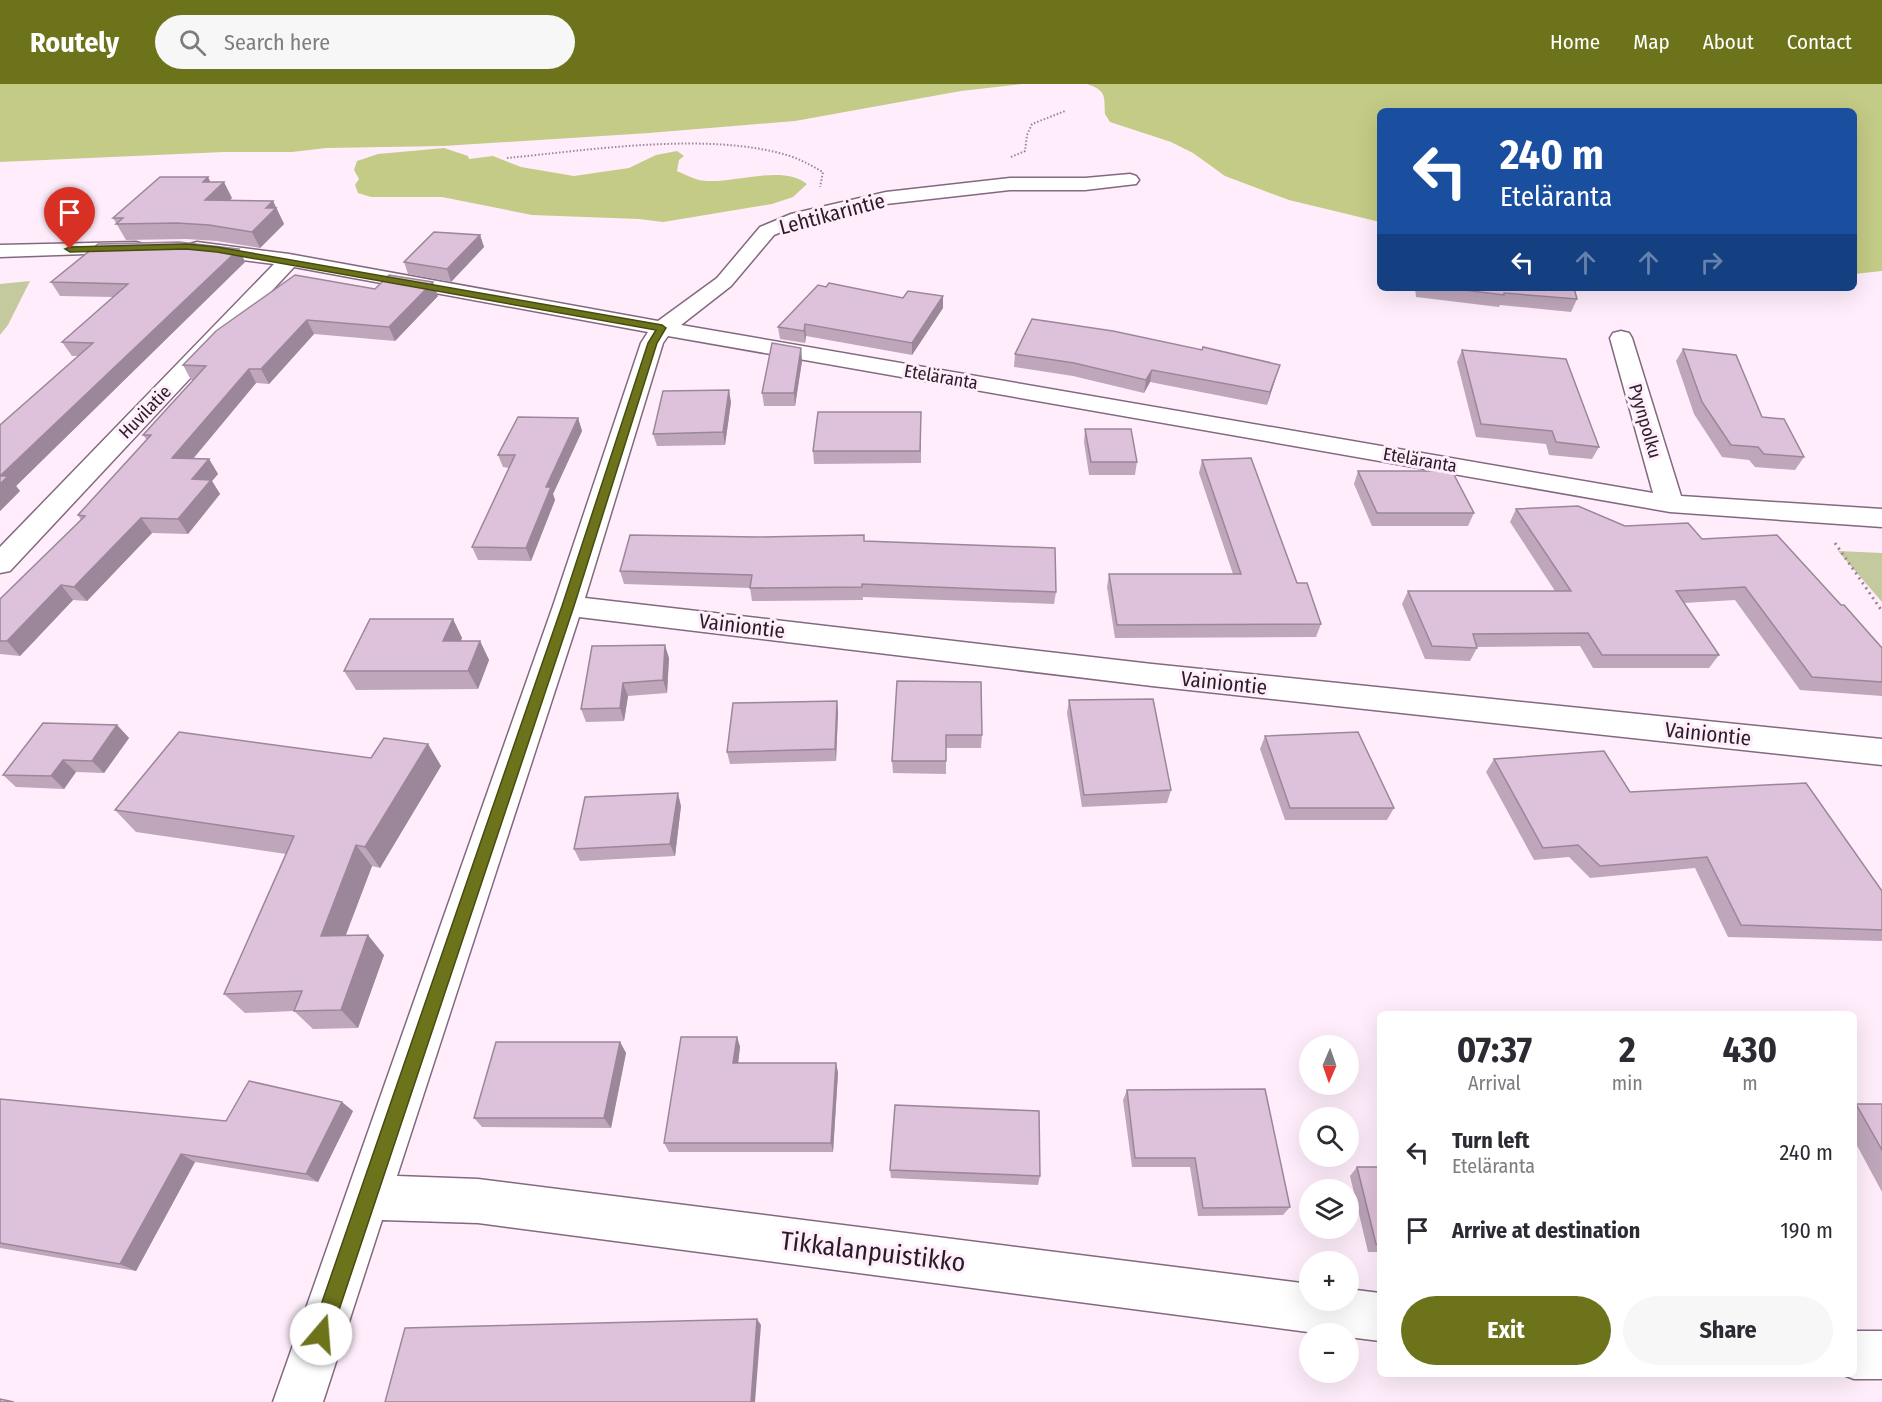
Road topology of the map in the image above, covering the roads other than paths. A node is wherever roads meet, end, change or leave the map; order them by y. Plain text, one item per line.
1 (1130, 180) dead end
2 (0, 251) edge
3 (289, 260) junction
4 (662, 328) junction
5 (1621, 338) dead end
6 (1670, 504) junction
7 (1882, 518) edge
8 (0, 564) edge
9 (568, 606) junction
10 (1882, 752) edge
11 (366, 1197) junction
12 (1377, 1317) edge
13 (1857, 1355) edge
14 (1882, 1355) edge
15 (298, 1402) edge

1 - 4 street, Lehtikarintie
2 - 3 street, Eteläranta
3 - 4 street, Eteläranta
3 - 8 street, Huvilatie
4 - 6 street, Eteläranta
4 - 9 street, Lehtikarintie
5 - 6 street, Pyynpolku
6 - 7 street, Eteläranta
9 - 10 street, Vainiontie
9 - 11 street, Lehtikarintie
11 - 12 street, Tikkalanpuistikko
11 - 15 street, Lehtikarintie
13 - 14 street

